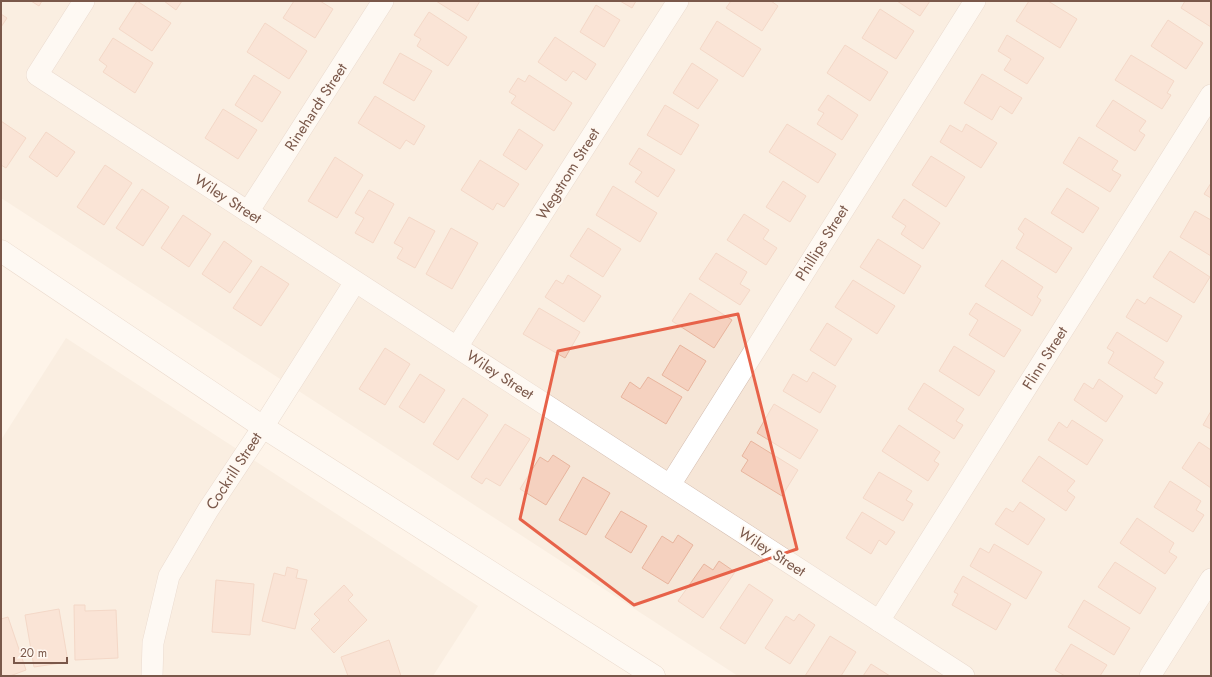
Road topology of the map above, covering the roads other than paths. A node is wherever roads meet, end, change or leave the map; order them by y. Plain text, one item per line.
1 (84, 1) edge
2 (383, 1) edge
3 (678, 1) edge
4 (975, 1) edge
5 (1211, 95) edge
6 (248, 212) junction
7 (1, 251) edge
8 (355, 282) junction
9 (458, 347) junction
10 (263, 427) junction
11 (670, 485) junction
12 (1211, 579) edge
13 (879, 621) junction
14 (152, 676) edge
15 (654, 676) edge
16 (964, 676) edge
17 (1150, 676) edge

1 - 6 street, Wiley Street
2 - 6 street, Rinehardt Street
3 - 9 street, Wegstrom Street
4 - 11 street, Phillips Street
5 - 13 street, Flinn Street
6 - 8 street, Wiley Street
7 - 10 main road
8 - 9 street, Wiley Street
8 - 10 street, Cockrill Street
9 - 11 street, Wiley Street
10 - 14 street, Cockrill Street
10 - 15 main road
11 - 13 street, Wiley Street
12 - 17 street
13 - 16 street, Wiley Street

